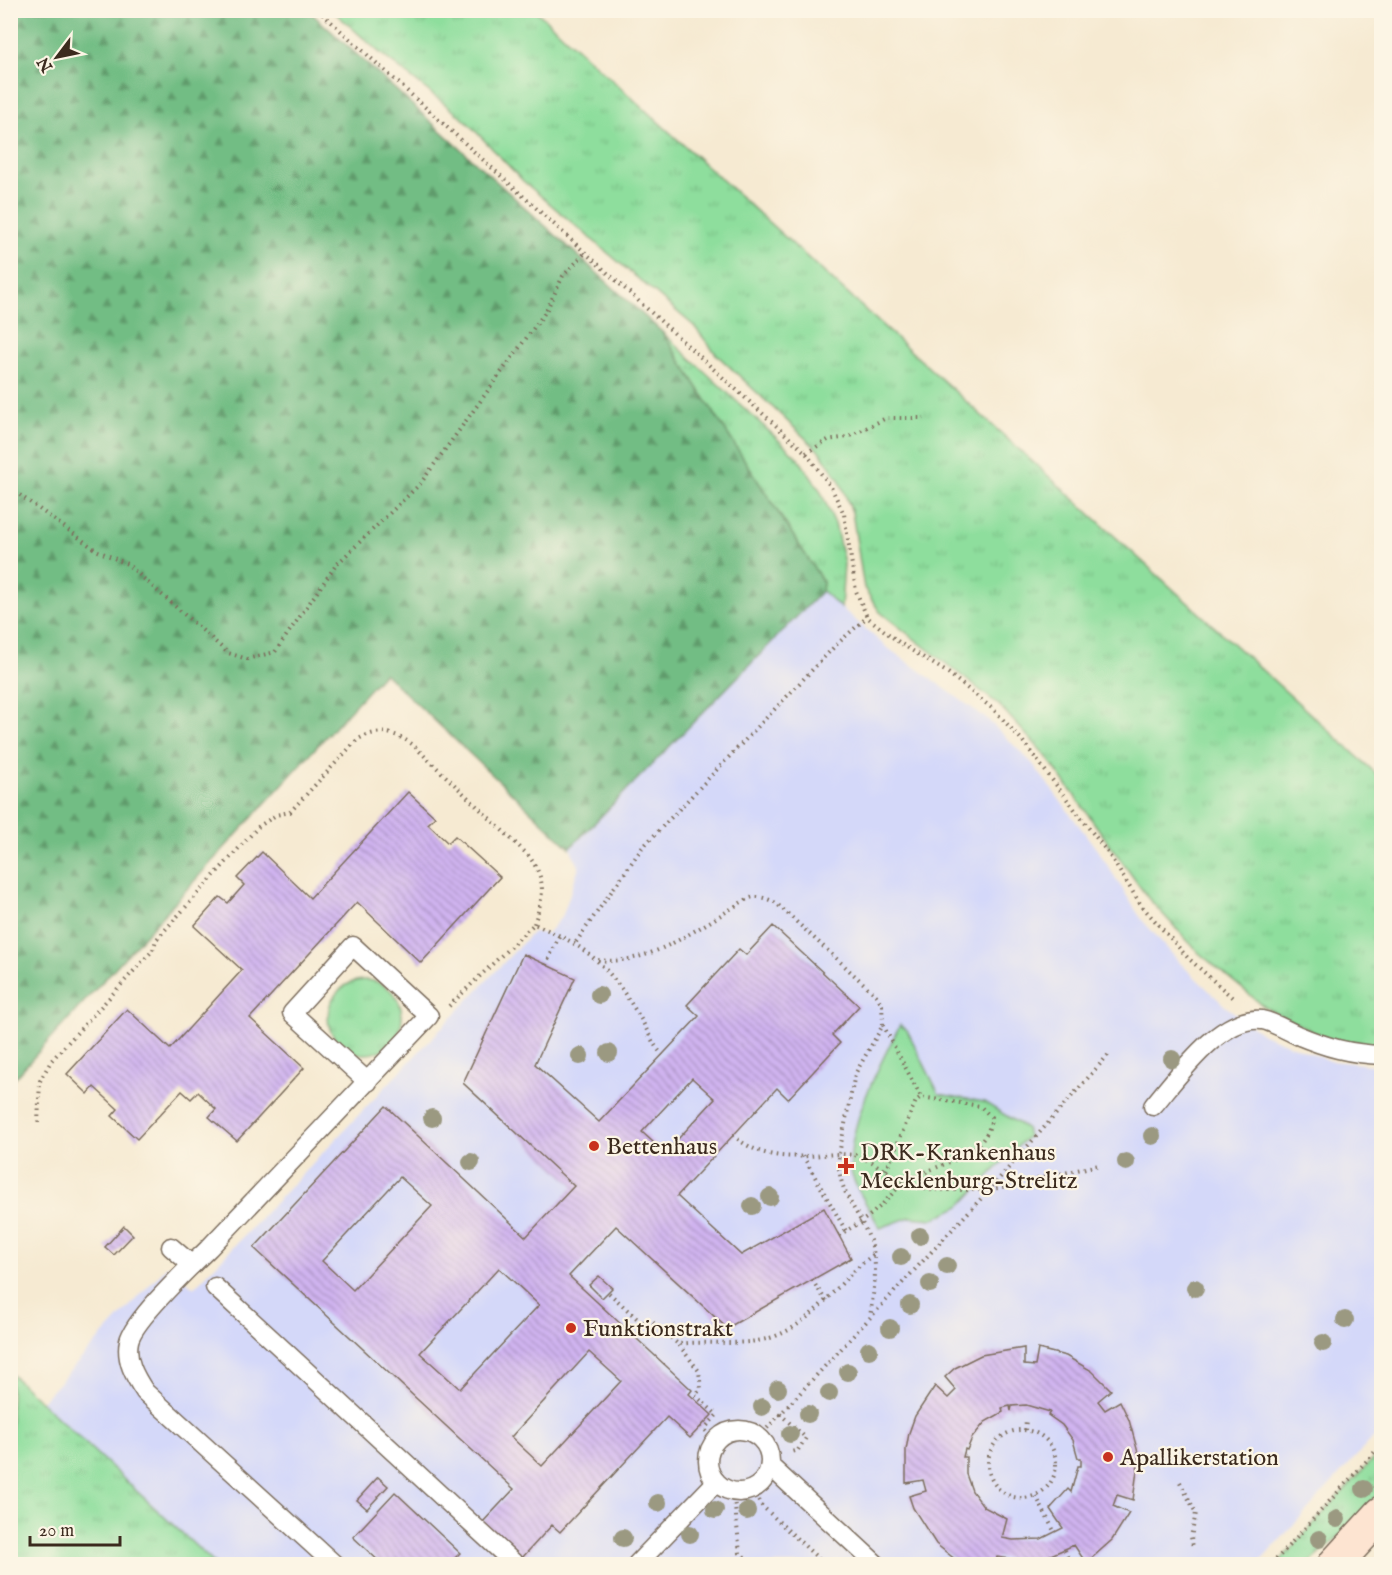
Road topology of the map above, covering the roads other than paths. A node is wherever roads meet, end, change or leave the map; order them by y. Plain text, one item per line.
1 (1382, 1055) edge
2 (368, 1082) junction
3 (1153, 1106) dead end
4 (171, 1247) dead end
5 (192, 1265) junction
6 (215, 1287) dead end
7 (770, 1462) junction
8 (716, 1482) junction
9 (1382, 1513) edge
10 (334, 1564) edge
11 (515, 1564) edge
12 (637, 1564) edge
13 (876, 1564) edge
14 (1335, 1564) edge

1 - 3 lane
2 - 2 lane
2 - 5 lane
4 - 5 lane
5 - 10 lane
6 - 11 lane
7 - 8 lane
7 - 8 lane
7 - 13 lane
8 - 12 lane
9 - 14 main road

